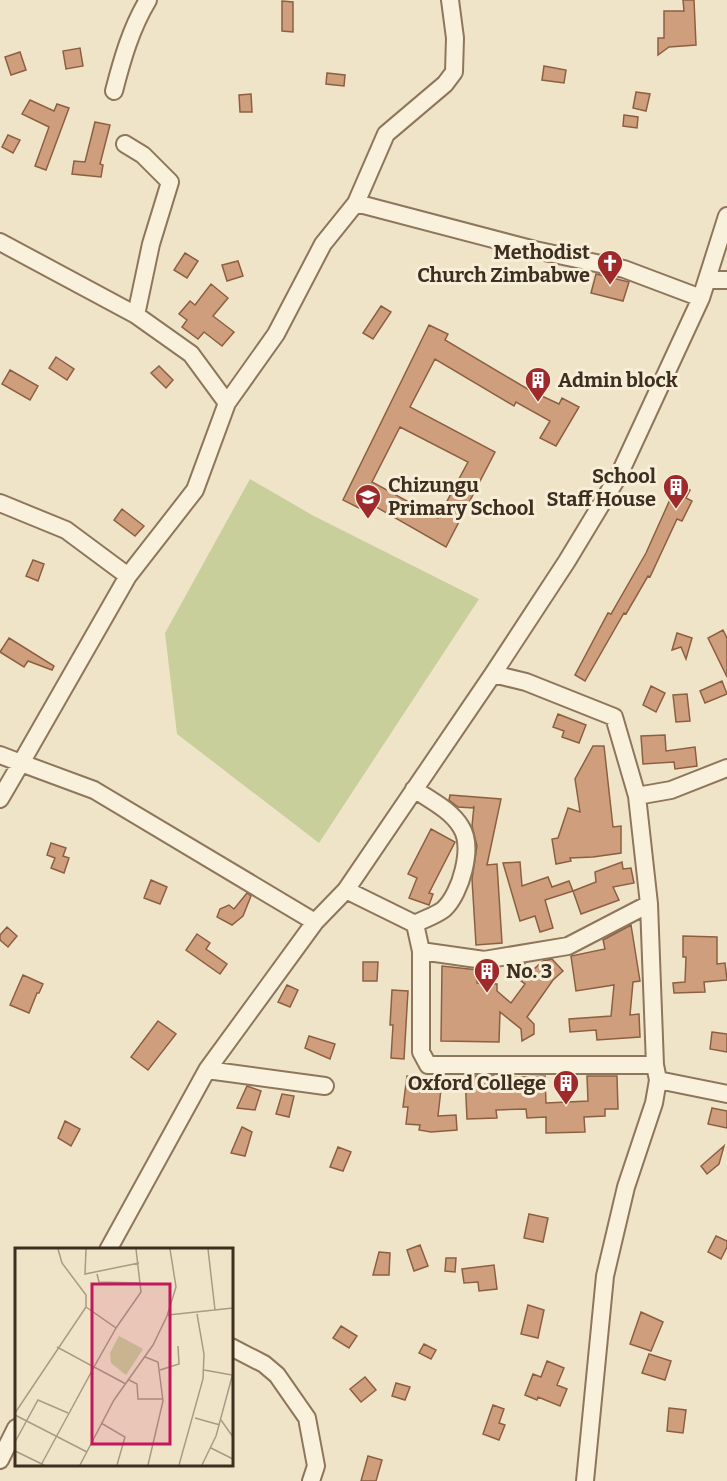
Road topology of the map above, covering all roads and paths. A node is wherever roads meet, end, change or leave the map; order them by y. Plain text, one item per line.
1 (148, 0) edge
2 (450, 0) edge
3 (114, 91) dead end
4 (125, 144) dead end
5 (356, 203) junction
6 (727, 216) edge
7 (0, 242) edge
8 (708, 280) junction
9 (727, 280) edge
10 (701, 298) junction
11 (136, 315) junction
12 (227, 403) junction
13 (0, 503) edge
14 (128, 576) junction
15 (493, 674) junction
16 (0, 755) edge
17 (21, 763) junction
18 (727, 768) edge
19 (414, 789) junction
20 (637, 796) junction
21 (0, 799) edge
22 (346, 890) junction
23 (649, 904) junction
24 (315, 922) junction
25 (415, 924) junction
26 (421, 951) junction
27 (207, 1070) junction
28 (656, 1072) junction
29 (325, 1086) dead end
30 (727, 1094) edge
31 (109, 1248) edge
32 (232, 1348) edge
33 (15, 1430) edge
34 (0, 1460) edge
35 (310, 1481) edge
36 (585, 1481) edge

1 - 3 street
2 - 5 street
4 - 11 street
5 - 10 street
5 - 12 street
6 - 8 street
7 - 11 street
8 - 9 street
8 - 10 street
10 - 15 street
11 - 12 street
12 - 14 street
13 - 14 street
14 - 17 street
15 - 19 street
15 - 20 street
16 - 17 street
17 - 21 street
17 - 24 street
18 - 20 street
19 - 22 street
19 - 25 street
20 - 23 street
22 - 24 street
22 - 25 street
23 - 26 street
23 - 28 street
24 - 27 street
25 - 26 street
26 - 28 street
27 - 29 street
27 - 31 street
28 - 30 street
28 - 36 street
32 - 35 street
33 - 34 street

